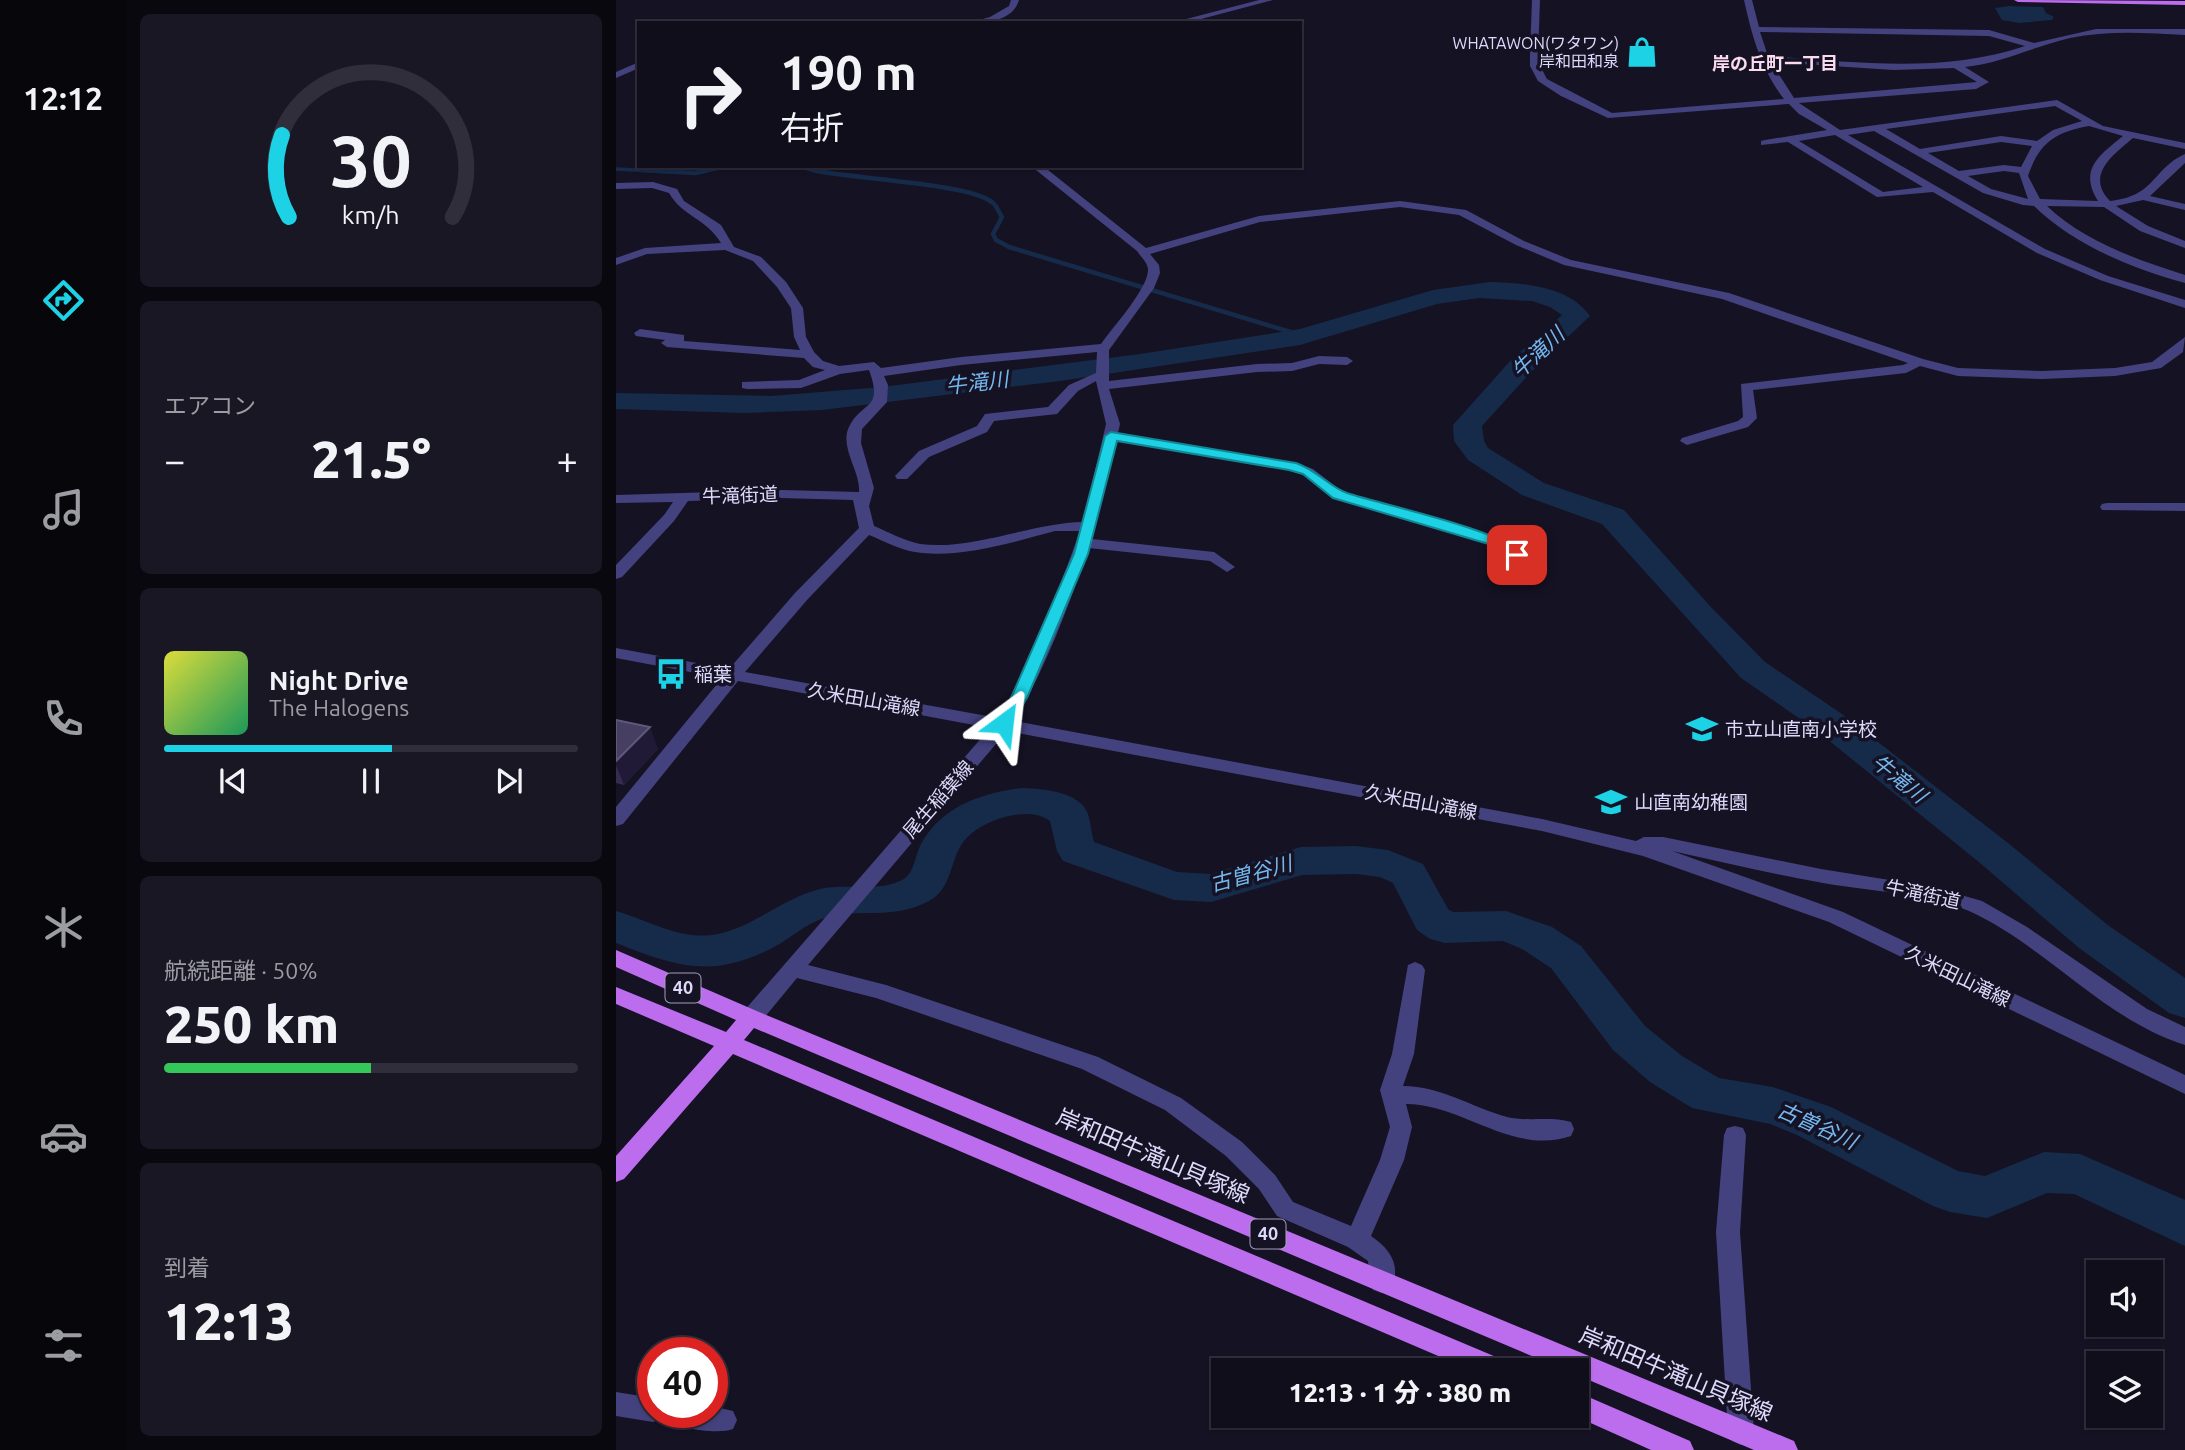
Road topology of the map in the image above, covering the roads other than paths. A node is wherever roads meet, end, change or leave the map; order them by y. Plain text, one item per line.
1 (1015, 0) edge
2 (1269, 0) edge
3 (1536, 0) edge
4 (1748, 0) edge
5 (2018, 0) edge
6 (2185, 3) edge
7 (1009, 11) junction
8 (982, 21) edge
9 (1019, 21) dead end
10 (1183, 21) edge
11 (1755, 29) junction
12 (2185, 32) edge
13 (2035, 46) junction
14 (1766, 59) junction
15 (1955, 65) junction
16 (637, 66) edge
17 (616, 75) edge
18 (1790, 101) junction
19 (2089, 123) junction
20 (1878, 129) junction
21 (1837, 133) junction
22 (2130, 135) junction
23 (1791, 140) junction
24 (1765, 143) dead end
25 (2038, 144) junction
26 (2185, 146) edge
27 (1918, 152) junction
28 (2185, 157) edge
29 (1038, 168) edge
30 (2025, 171) junction
31 (1959, 174) junction
32 (616, 186) edge
33 (1934, 190) junction
34 (2142, 197) junction
35 (2038, 202) junction
36 (2107, 204) junction
37 (2185, 207) edge
38 (2185, 245) edge
39 (727, 246) junction
40 (1143, 252) junction
41 (616, 262) edge
42 (2185, 279) edge
43 (2185, 304) edge
44 (640, 333) dead end
45 (667, 343) dead end
46 (2182, 345) edge
47 (704, 346) junction
48 (1104, 348) junction
49 (808, 354) junction
50 (1347, 360) dead end
51 (1918, 362) junction
52 (838, 370) junction
53 (879, 379) junction
54 (1102, 381) junction
55 (747, 386) dead end
56 (1111, 436) junction
57 (1687, 441) dead end
58 (902, 476) dead end
59 (683, 497) junction
60 (616, 499) edge
61 (863, 501) junction
62 (2108, 506) dead end
63 (2185, 507) edge
64 (1089, 526) junction
65 (867, 529) junction
66 (1084, 543) junction
67 (1526, 564) dead end
68 (1227, 567) dead end
69 (616, 574) edge
70 (616, 653) edge
71 (734, 676) junction
72 (1004, 723) junction
73 (616, 820) edge
74 (1626, 844) junction
75 (1760, 863) junction
76 (1746, 883) junction
77 (616, 958) edge
78 (792, 969) junction
79 (1415, 970) dead end
80 (616, 995) edge
81 (751, 1018) junction
82 (2185, 1037) edge
83 (729, 1042) junction
84 (2185, 1084) edge
85 (1392, 1095) junction
86 (1563, 1129) dead end
87 (1735, 1135) dead end
88 (616, 1172) edge
89 (1357, 1240) junction
90 (1382, 1282) junction
91 (1471, 1358) edge
92 (616, 1404) edge
93 (637, 1407) edge
94 (1589, 1409) edge
95 (1741, 1432) junction
96 (1681, 1450) edge
97 (1785, 1450) edge

1 - 7 street
2 - 10 street
3 - 18 street
4 - 11 street
5 - 6 main road
7 - 8 street
7 - 9 street
11 - 13 street
11 - 14 street
12 - 13 street
13 - 15 street
14 - 15 street
14 - 18 street
15 - 18 street
16 - 17 street
18 - 21 street
19 - 20 street
19 - 22 street
19 - 25 street
20 - 21 street
20 - 27 street
21 - 23 street
21 - 33 street
22 - 26 street
22 - 36 street
23 - 24 street
23 - 33 street
25 - 27 street
25 - 30 street
27 - 31 street
28 - 34 street
29 - 40 street
30 - 31 street
30 - 35 street
31 - 35 street
32 - 39 street
33 - 43 street
34 - 36 street
34 - 37 street
35 - 36 street
35 - 42 street
36 - 38 street
39 - 41 street
39 - 49 street
40 - 48 street
40 - 51 street
44 - 47 street
45 - 47 street
46 - 51 street
47 - 49 street
48 - 53 street
48 - 54 street, 尾生稲葉線
49 - 52 street
50 - 54 street
51 - 57 street
52 - 53 street
52 - 55 street
53 - 61 street
54 - 56 street, 尾生稲葉線
54 - 58 street
56 - 64 street, 尾生稲葉線
56 - 67 street
59 - 60 street, 牛滝街道
59 - 61 street, 牛滝街道
59 - 69 street
61 - 65 street
62 - 63 street
64 - 65 street
64 - 66 street, 尾生稲葉線
65 - 71 street
66 - 68 street
66 - 72 street, 尾生稲葉線
70 - 71 street, 久米田山滝線
71 - 72 street, 久米田山滝線
71 - 73 street
72 - 74 street, 久米田山滝線
72 - 78 street, 尾生稲葉線
74 - 75 street, 牛滝街道
74 - 76 street, 久米田山滝線
75 - 76 street
75 - 82 street, 牛滝街道
76 - 84 street, 久米田山滝線
77 - 81 main road, 岸和田牛滝山貝塚線 / 40
78 - 81 street, 尾生稲葉線
78 - 89 street
79 - 85 street
80 - 83 main road, 40
81 - 83 main road
81 - 90 main road, 岸和田牛滝山貝塚線 / 40
83 - 88 main road
83 - 91 main road, 40
85 - 86 street
85 - 89 street
87 - 95 street
89 - 90 street
90 - 95 main road, 岸和田牛滝山貝塚線 / 40
92 - 93 street
94 - 96 main road
95 - 97 main road, 岸和田牛滝山貝塚線 / 40

